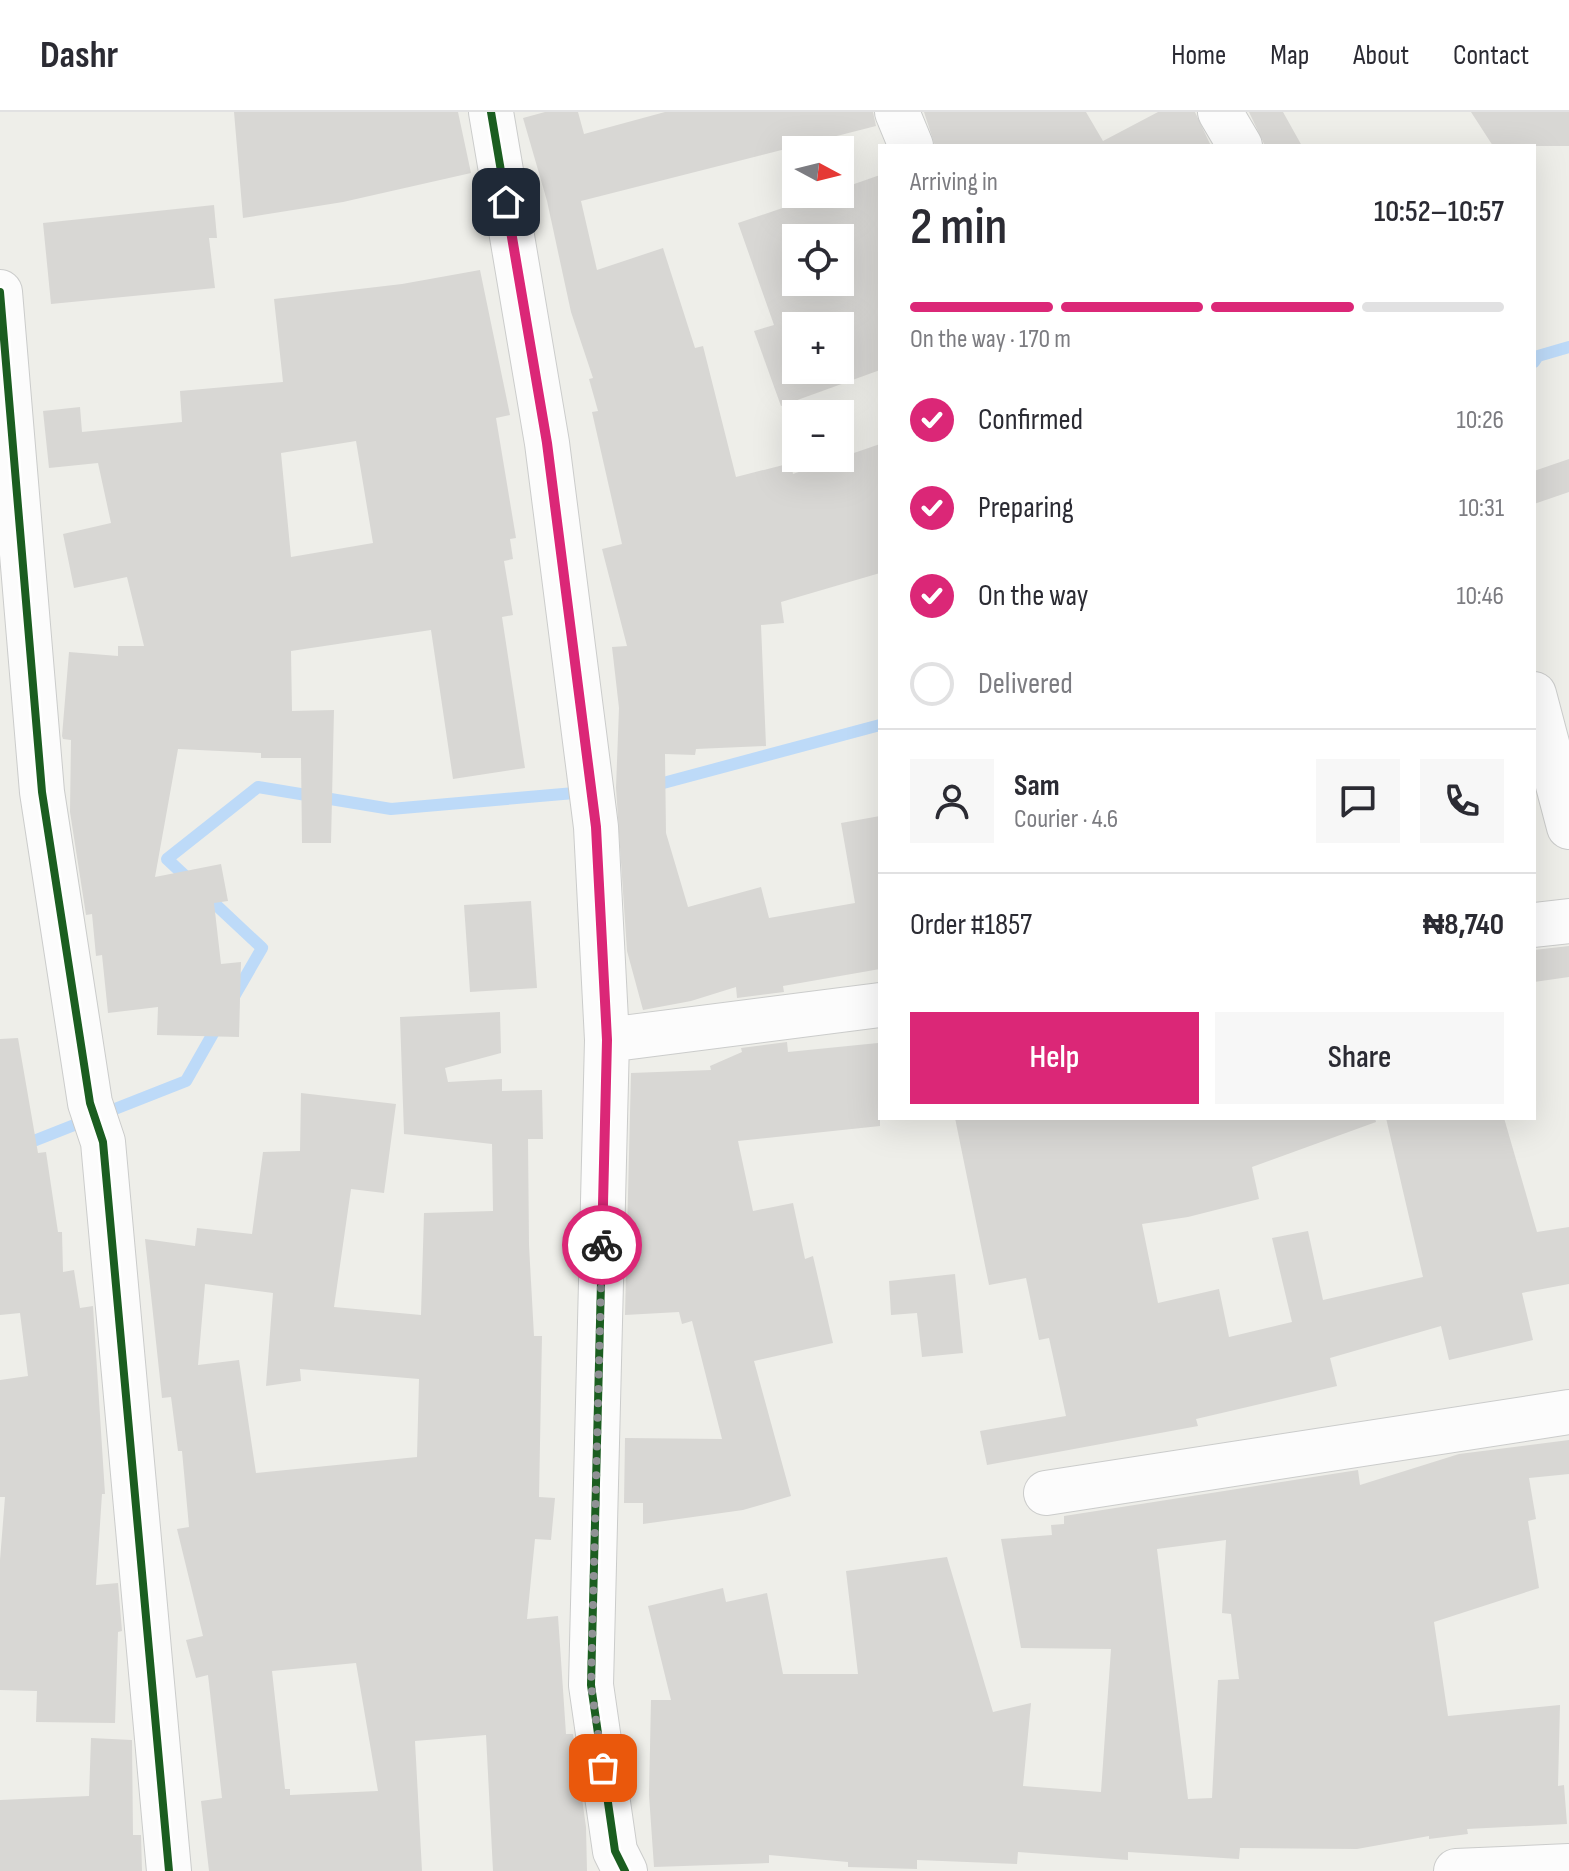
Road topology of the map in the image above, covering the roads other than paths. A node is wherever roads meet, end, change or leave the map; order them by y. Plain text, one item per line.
1 (491, 112) edge
2 (897, 112) edge
3 (1220, 112) edge
4 (910, 144) edge
5 (1239, 144) edge
6 (0, 292) edge
7 (1536, 702) edge
8 (1569, 827) edge
9 (1569, 921) edge
10 (1536, 925) edge
11 (878, 1005) edge
12 (607, 1040) junction
13 (1569, 1412) edge
14 (1046, 1493) dead end
15 (1569, 1866) edge
16 (169, 1871) edge
17 (625, 1871) edge
18 (1456, 1871) edge

1 - 12 street
2 - 4 street
3 - 5 street
6 - 16 street
7 - 8 street
9 - 10 street
11 - 12 street
12 - 17 street
13 - 14 street
15 - 18 street

